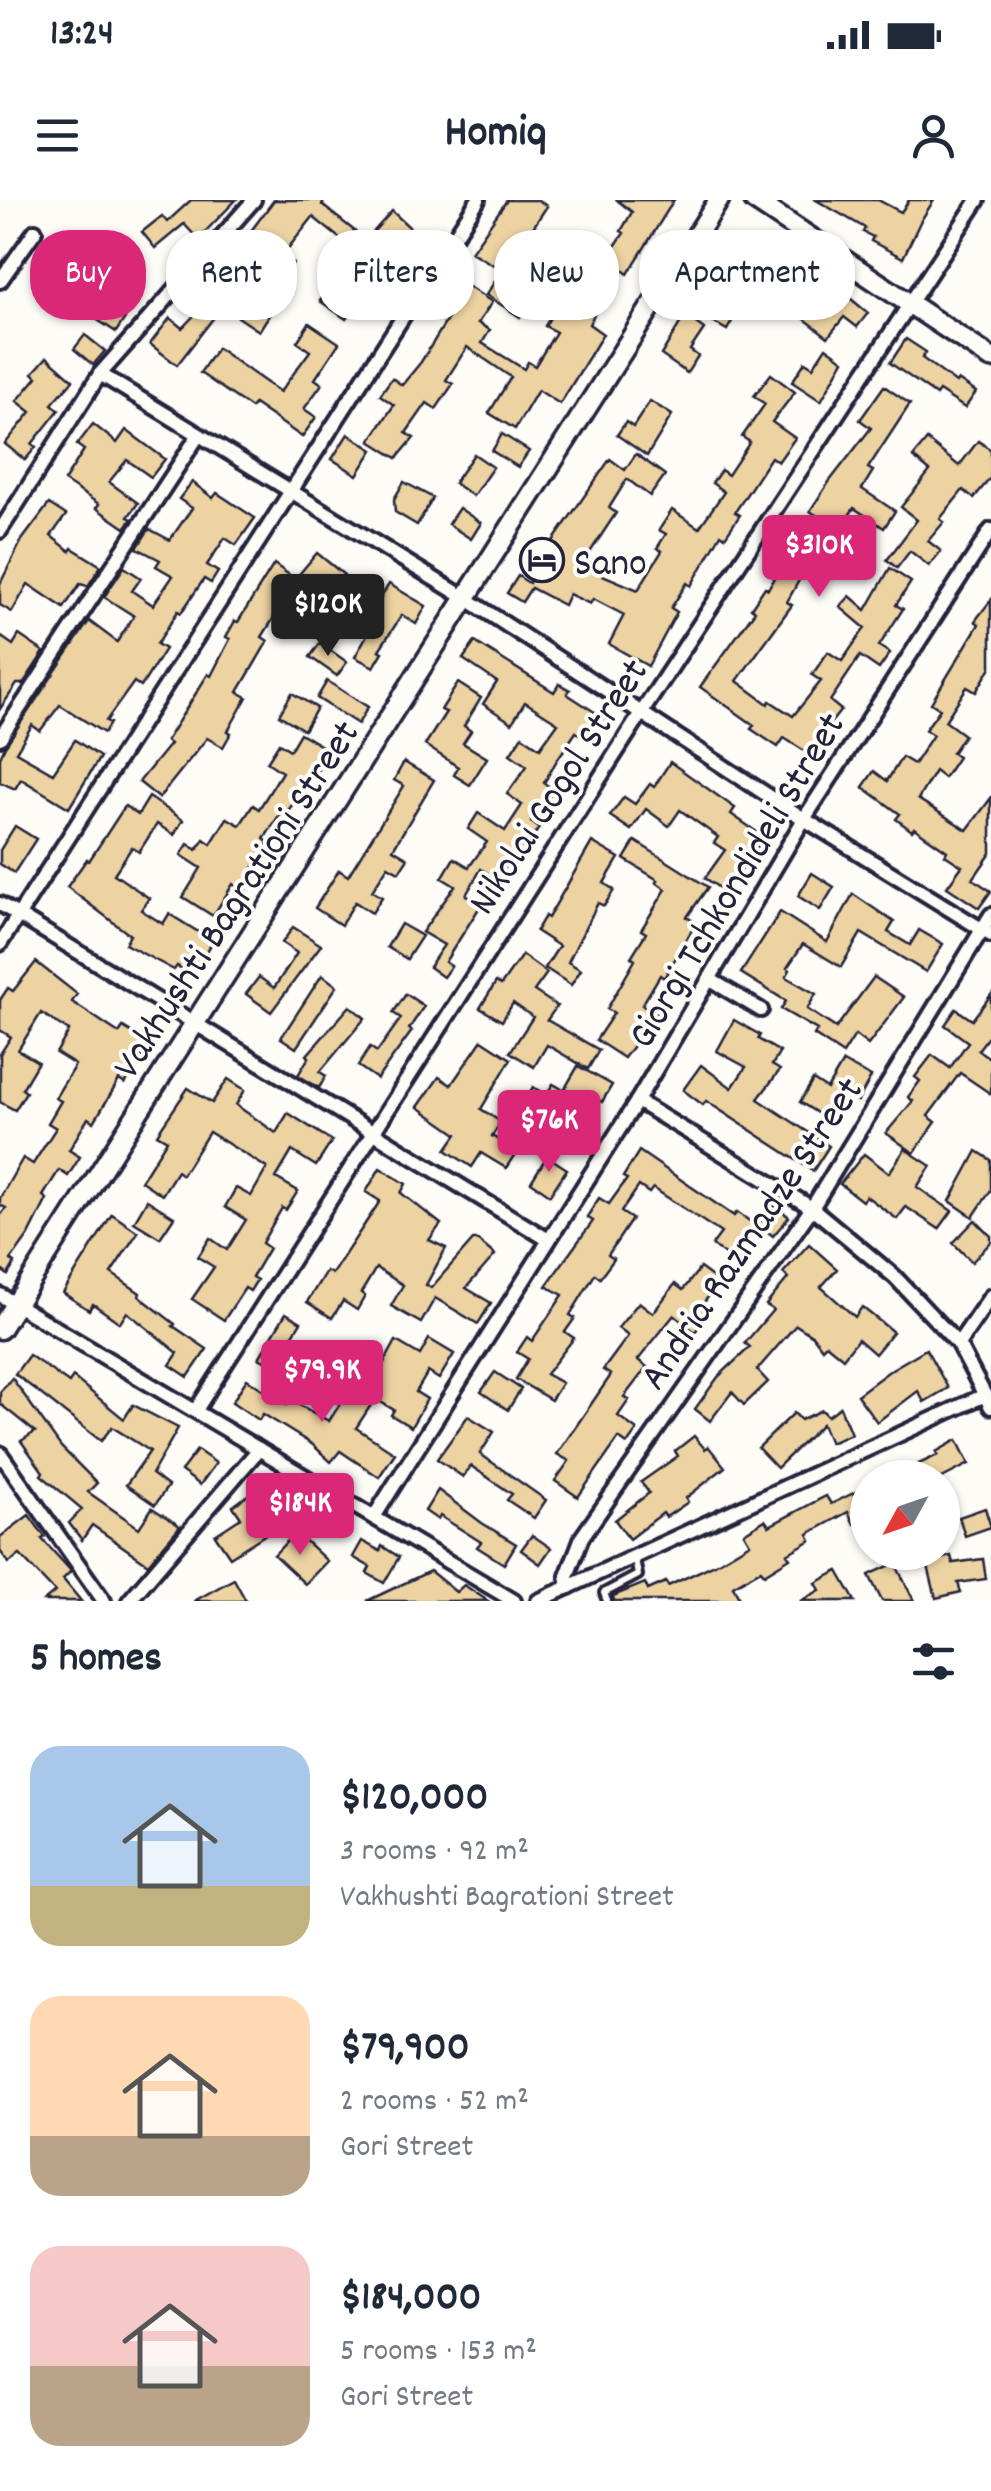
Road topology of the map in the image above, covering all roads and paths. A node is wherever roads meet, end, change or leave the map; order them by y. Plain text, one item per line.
1 (254, 200) edge
2 (478, 200) edge
3 (719, 200) edge
4 (754, 200) edge
5 (978, 200) edge
6 (30, 237) edge
7 (0, 281) edge
8 (908, 305) junction
9 (991, 358) edge
10 (100, 374) junction
11 (198, 436) junction
12 (292, 493) junction
13 (991, 530) edge
14 (0, 531) edge
15 (467, 599) junction
16 (642, 712) junction
17 (0, 738) edge
18 (804, 819) junction
19 (0, 904) edge
20 (18, 915) junction
21 (991, 915) edge
22 (986, 932) edge
23 (0, 944) edge
24 (708, 980) junction
25 (761, 1010) dead end
26 (194, 1024) junction
27 (637, 1102) junction
28 (371, 1132) junction
29 (812, 1208) junction
30 (547, 1239) junction
31 (991, 1296) edge
32 (8, 1300) edge
33 (0, 1329) edge
34 (958, 1344) junction
35 (988, 1401) edge
36 (196, 1410) junction
37 (259, 1449) junction
38 (0, 1453) edge
39 (374, 1517) junction
40 (635, 1559) junction
41 (569, 1587) junction
42 (104, 1601) edge
43 (129, 1601) edge
44 (514, 1601) edge
45 (538, 1601) edge
46 (607, 1601) edge

1 - 10 street
2 - 12 street
3 - 15 street, Vakhushti Bagrationi Street
4 - 8 street
5 - 8 street, Nikolai Gogol Street
6 - 7 street
8 - 9 street
8 - 16 street, Nikolai Gogol Street
10 - 11 street
10 - 14 street
11 - 12 street
11 - 17 street
12 - 15 street
12 - 20 street
13 - 18 street, Giorgi Tchkondideli Street
15 - 16 street
15 - 26 street, Vakhushti Bagrationi Street
16 - 18 street
16 - 28 street, Nikolai Gogol Street
18 - 22 street
18 - 24 street, Giorgi Tchkondideli Street
19 - 20 street
20 - 23 street
20 - 26 street
21 - 22 street, Andria Razmadze Street
22 - 29 street, Andria Razmadze Street
24 - 25 street
24 - 27 street, Giorgi Tchkondideli Street
26 - 28 street
26 - 32 street, Vakhushti Bagrationi Street
27 - 29 street
27 - 30 street, Giorgi Tchkondideli Street
28 - 30 street
28 - 36 street, Nikolai Gogol Street
29 - 34 street
29 - 41 street, Andria Razmadze Street
30 - 39 street, Giorgi Tchkondideli Street
31 - 34 street
32 - 33 street, Vakhushti Bagrationi Street
32 - 36 street
34 - 35 street
35 - 40 street
36 - 37 street
37 - 39 street
37 - 43 street
38 - 42 street
39 - 44 street
40 - 41 street
40 - 46 lane
41 - 45 street

